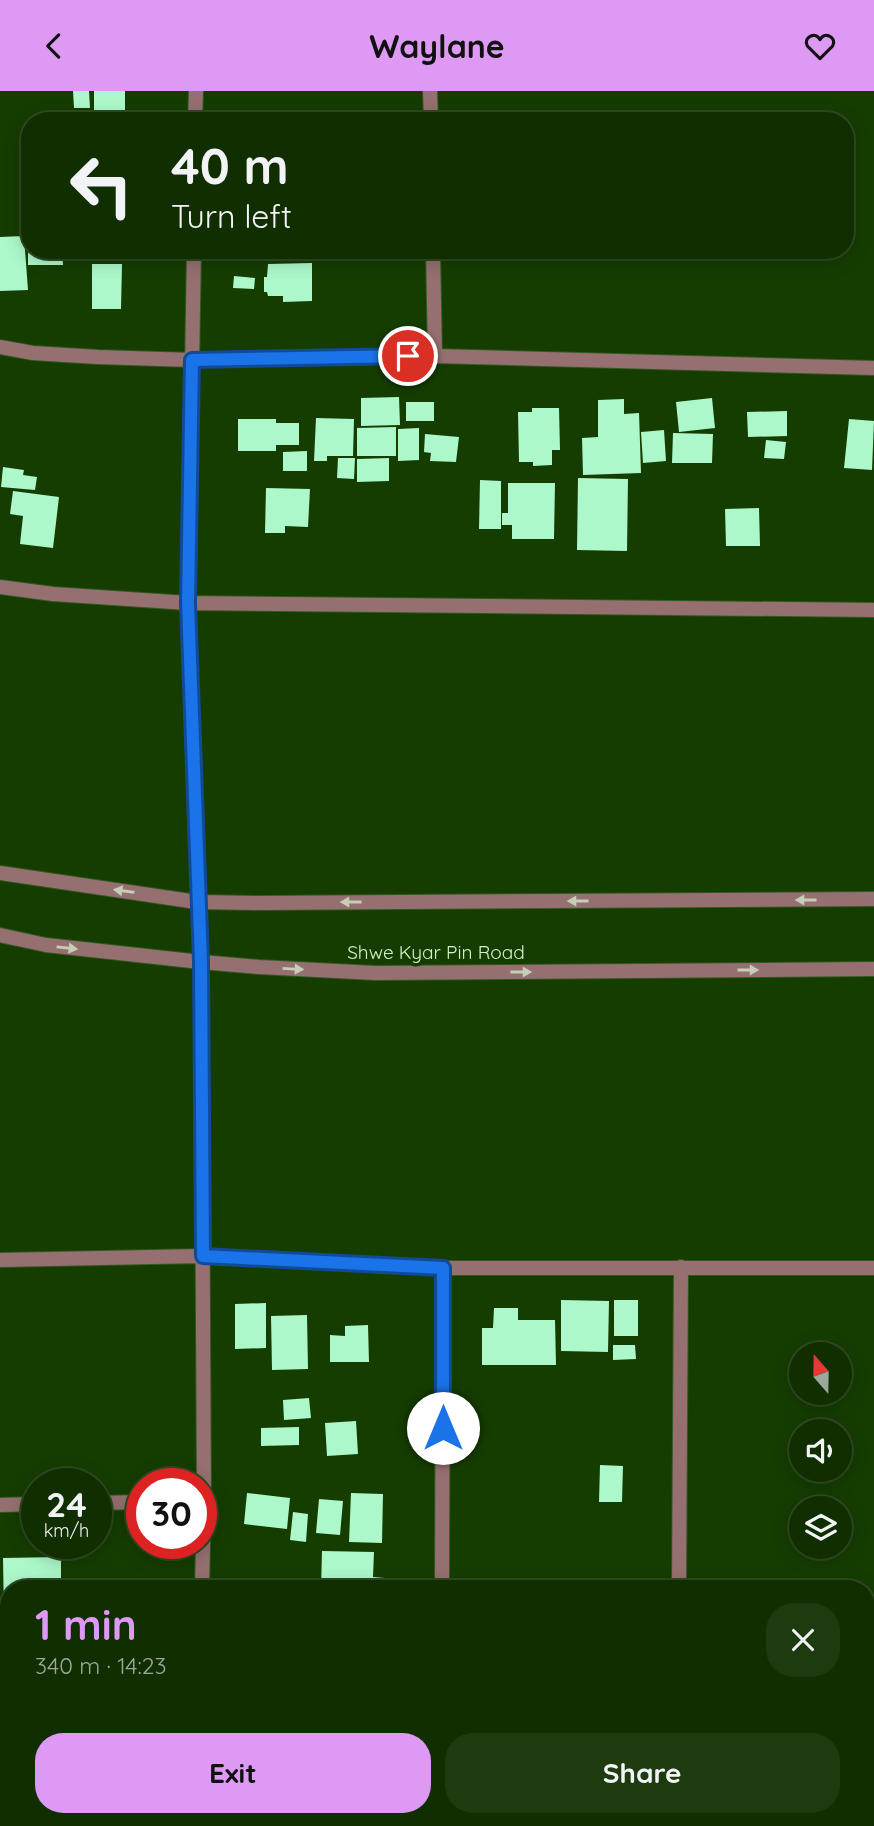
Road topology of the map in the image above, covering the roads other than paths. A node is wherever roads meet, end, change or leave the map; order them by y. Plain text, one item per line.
1 (196, 91) edge
2 (430, 91) edge
3 (195, 112) edge
4 (431, 112) edge
5 (194, 259) edge
6 (433, 259) edge
7 (0, 347) edge
8 (435, 356) junction
9 (192, 360) junction
10 (874, 368) edge
11 (0, 587) edge
12 (188, 603) junction
13 (874, 610) edge
14 (0, 873) edge
15 (874, 899) edge
16 (197, 902) junction
17 (0, 935) edge
18 (201, 962) junction
19 (874, 969) edge
20 (203, 1256) junction
21 (0, 1259) edge
22 (681, 1267) junction
23 (443, 1268) junction
24 (874, 1268) edge
25 (203, 1468) edge
26 (21, 1504) edge
27 (0, 1505) edge
28 (202, 1559) edge
29 (202, 1580) edge
30 (442, 1580) edge
31 (679, 1580) edge

1 - 3 street
2 - 4 street
5 - 9 street
6 - 8 street
7 - 9 street
8 - 9 street
8 - 10 street
9 - 12 street
11 - 12 street
12 - 13 street
12 - 16 street
16 -> 14 street
15 -> 16 street
16 - 18 street
17 -> 18 street, Shwe Kyar Pin Road
18 -> 19 street, Shwe Kyar Pin Road
18 - 20 street
20 - 21 street
20 - 23 street
20 - 25 street
22 - 23 street
22 - 24 street
22 - 31 street
23 - 30 street
26 - 27 street
28 - 29 street

